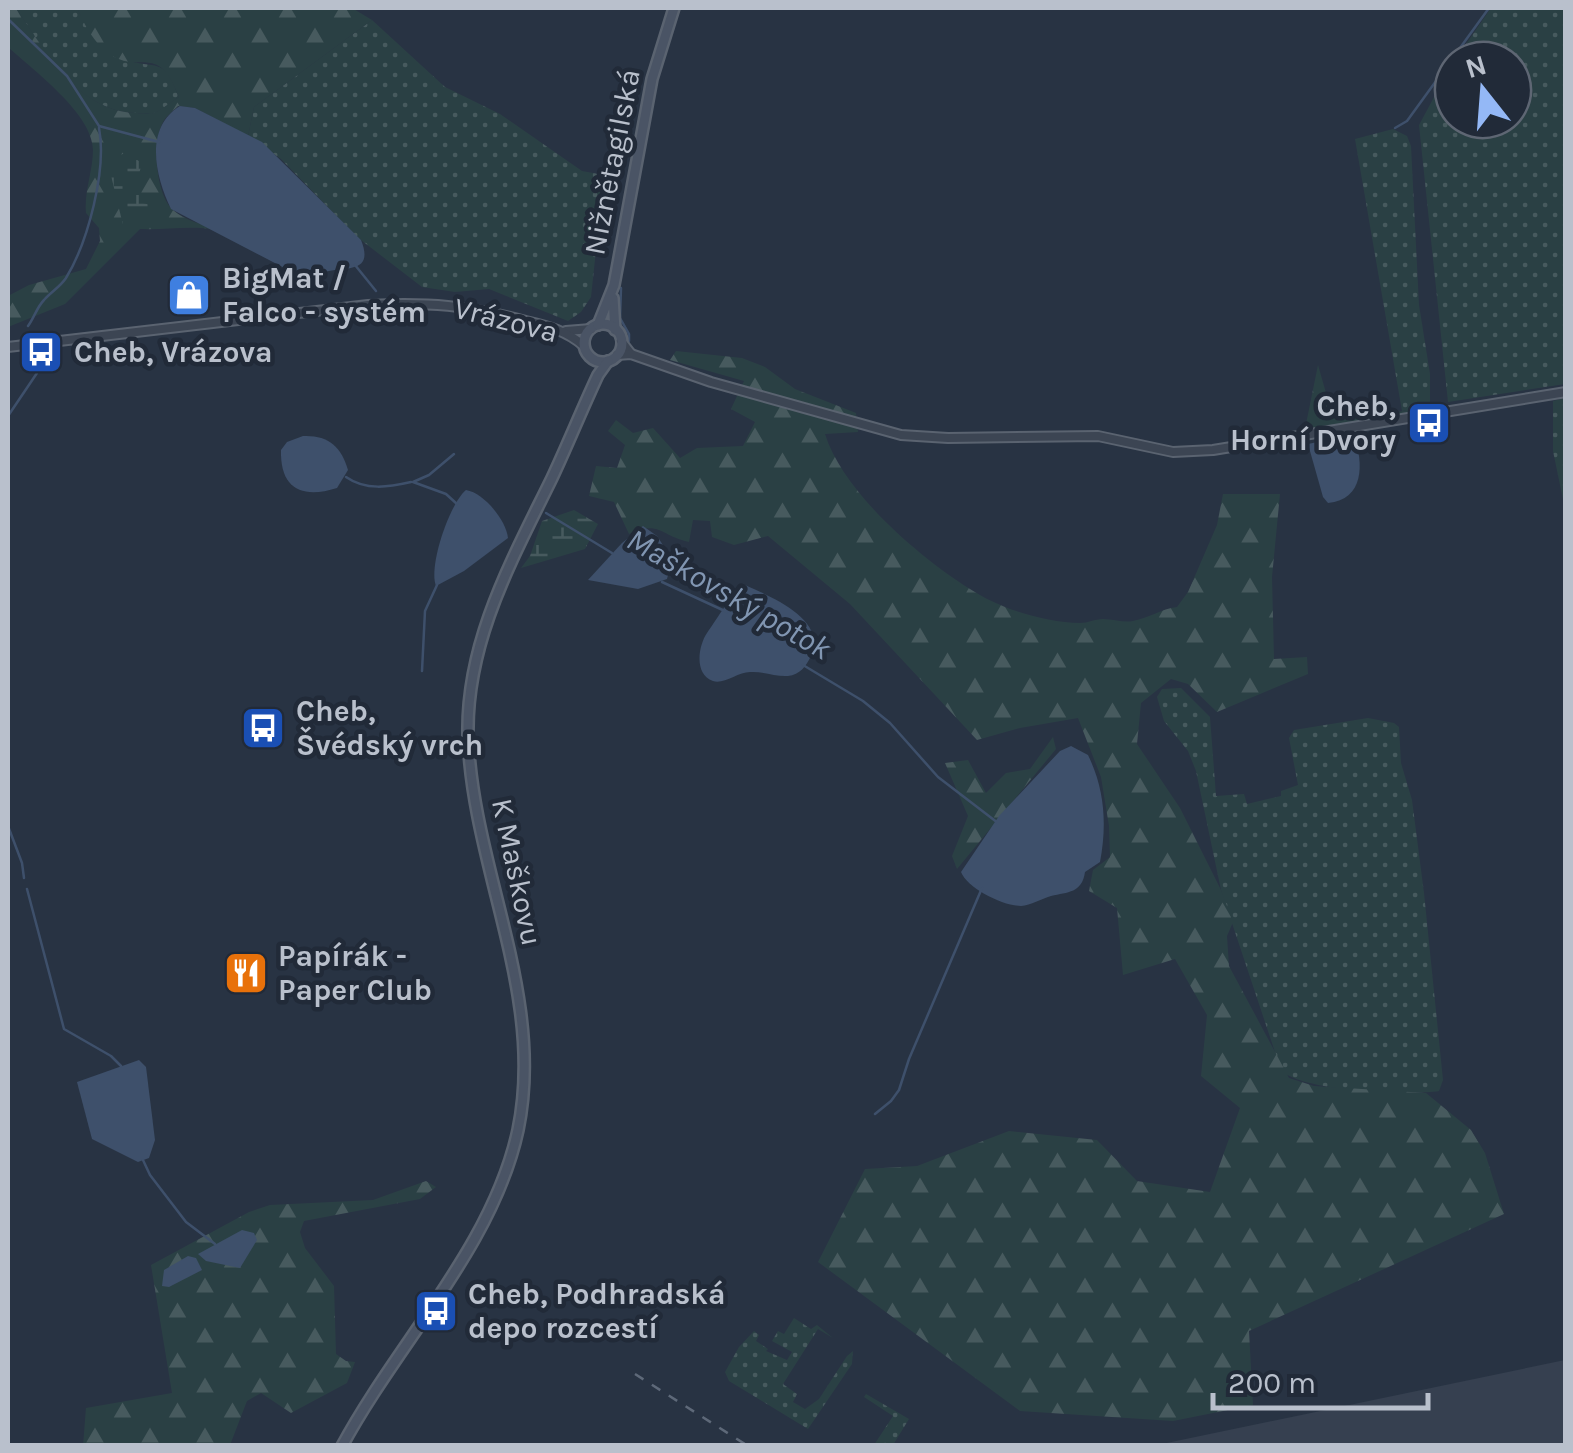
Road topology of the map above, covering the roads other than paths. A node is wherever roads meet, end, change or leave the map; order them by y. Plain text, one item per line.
1 (674, 8) edge
2 (614, 285) junction
3 (594, 327) junction
4 (616, 330) junction
5 (562, 331) junction
6 (622, 342) junction
7 (584, 346) junction
8 (8, 347) edge
9 (631, 354) junction
10 (590, 357) junction
11 (613, 358) junction
12 (1566, 392) edge
13 (588, 396) junction
14 (342, 1446) edge

1 - 2 main road, Nižnětagilská
2 - 3 main road, Nižnětagilská
2 - 4 main road
3 - 4 main road
3 - 5 street
3 - 7 main road
4 - 6 main road
5 - 7 street, Vrázova
5 - 8 street, Vrázova
6 - 9 street
6 - 11 main road
7 - 10 main road
9 - 11 street
9 - 12 street
10 - 11 main road
10 - 13 main road
11 - 13 main road, K Maškovu
13 - 14 main road, K Maškovu

